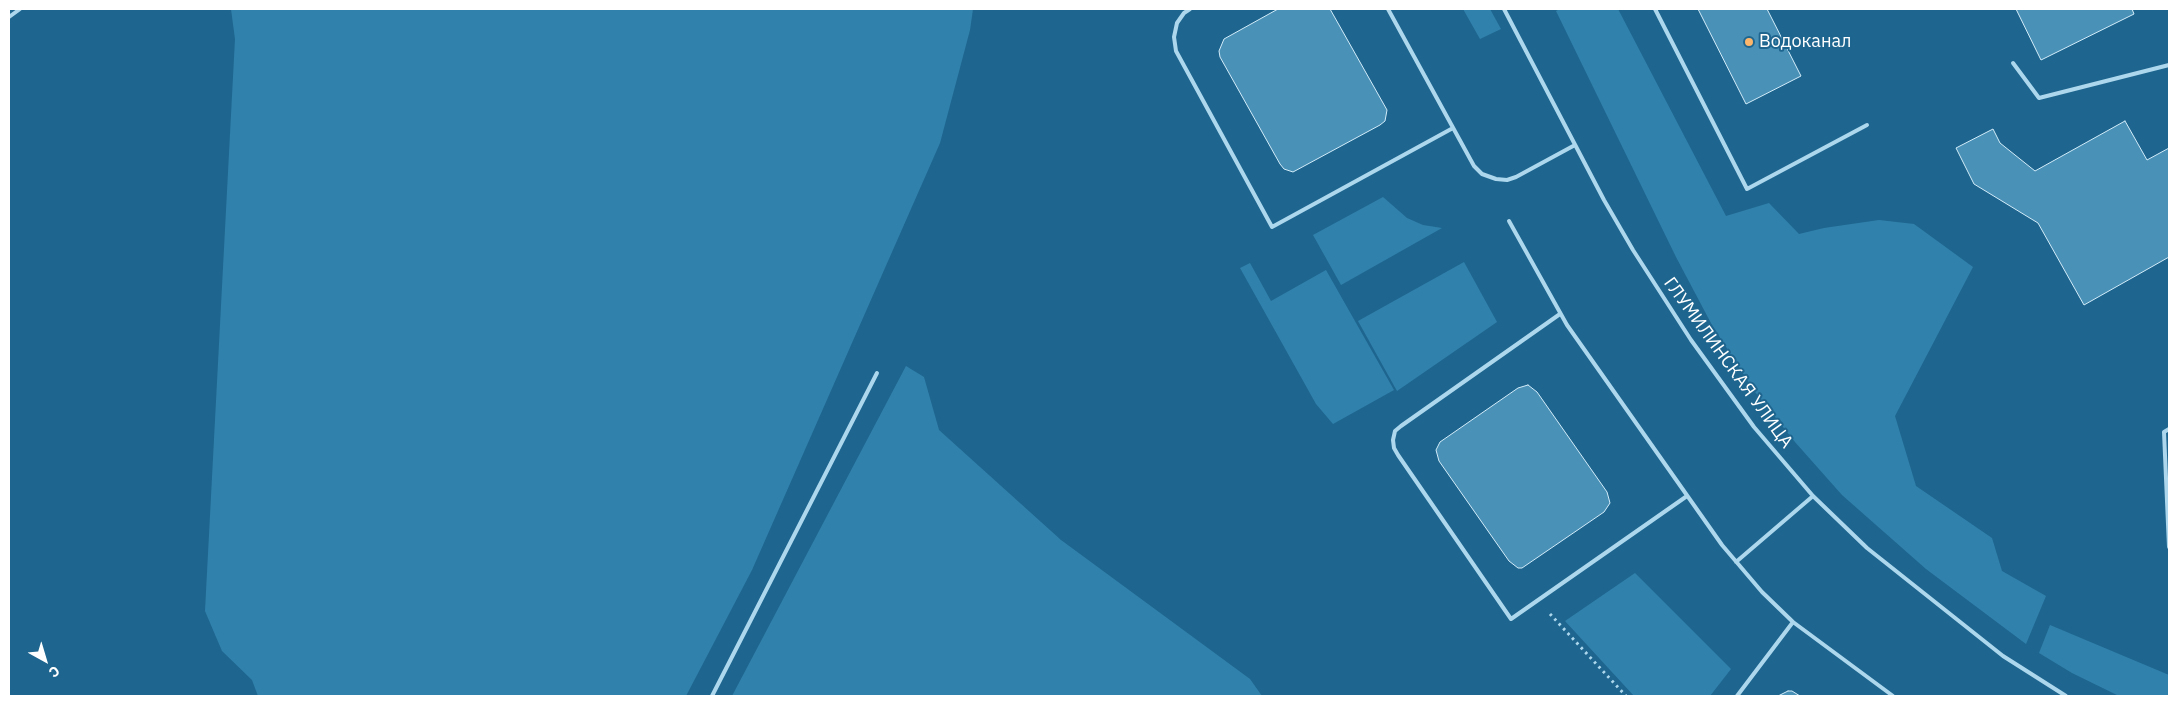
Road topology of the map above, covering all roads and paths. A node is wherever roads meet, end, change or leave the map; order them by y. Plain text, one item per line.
1 (20, 9) edge
2 (1190, 9) edge
3 (1388, 9) edge
4 (1504, 9) edge
5 (1655, 9) edge
6 (9, 17) edge
7 (2012, 63) dead end
8 (2169, 65) edge
9 (1867, 125) dead end
10 (1453, 128) junction
11 (1575, 145) junction
12 (1509, 221) dead end
13 (1560, 314) junction
14 (876, 373) dead end
15 (2169, 429) edge
16 (1687, 496) junction
17 (1813, 496) junction
18 (2169, 547) edge
19 (1736, 562) junction
20 (1537, 601) junction
21 (1793, 622) junction
22 (712, 696) edge
23 (1626, 696) edge
24 (1737, 696) edge
25 (1892, 696) edge
26 (2066, 696) edge

1 - 6 lane
2 - 10 lane
3 - 10 lane
4 - 11 lane, ГЛУМИЛИНСКАЯ УЛИЦА
5 - 9 lane
7 - 8 lane
10 - 11 lane
11 - 17 lane, ГЛУМИЛИНСКАЯ УЛИЦА
12 - 13 lane
13 - 16 lane
13 - 20 lane
14 - 22 lane
15 - 18 lane
16 - 19 lane
16 - 20 lane
17 - 19 lane
17 - 26 lane, ГЛУМИЛИНСКАЯ УЛИЦА
19 - 21 lane
20 - 23 path
21 - 24 lane
21 - 25 lane

